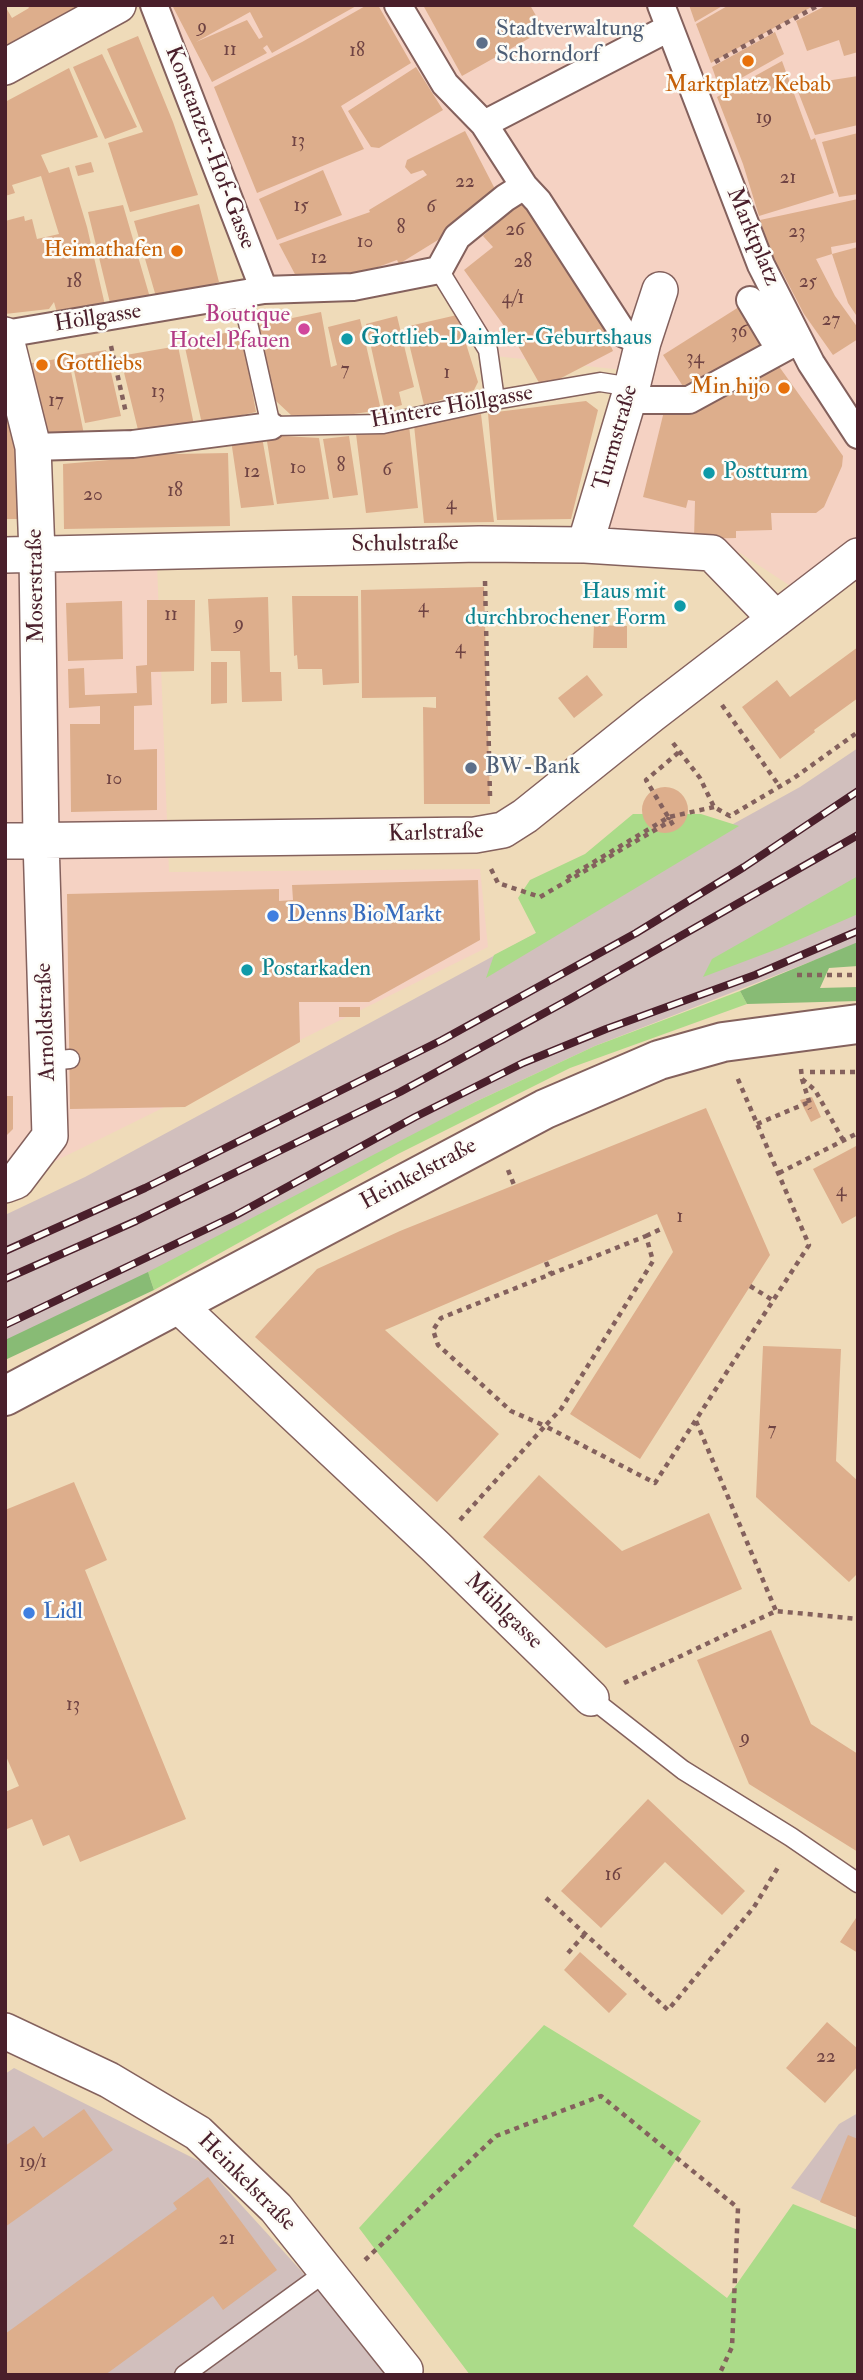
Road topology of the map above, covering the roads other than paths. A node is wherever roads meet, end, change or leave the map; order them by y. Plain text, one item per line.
1 (118, 5) edge
2 (154, 5) edge
3 (398, 5) edge
4 (665, 17) edge
5 (5, 67) edge
6 (484, 124) junction
7 (514, 192) junction
8 (439, 270) junction
9 (660, 290) dead end
10 (253, 293) junction
11 (750, 300) dead end
12 (5, 334) edge
13 (772, 337) dead end
14 (799, 340) junction
15 (643, 342) junction
16 (630, 394) junction
17 (495, 400) junction
18 (271, 426) junction
19 (858, 435) edge
20 (33, 447) junction
21 (585, 545) junction
22 (21, 554) edge
23 (858, 556) edge
24 (776, 619) junction
25 (41, 840) junction
26 (5, 841) edge
27 (858, 1024) edge
28 (5, 1185) edge
29 (177, 1304) junction
30 (5, 1396) edge
31 (591, 1698) joint
32 (858, 1883) edge
33 (5, 2031) edge
34 (332, 2278) junction
35 (405, 2370) dead end
36 (184, 2375) edge

1 - 5 street
2 - 10 street, Konstanzer-Hof-Gasse
3 - 6 street
4 - 6 street, Marktplatz
4 - 14 street, Marktplatz
6 - 7 street
7 - 8 street
7 - 15 street
8 - 10 street, Höllgasse
8 - 17 lane
9 - 15 street, Turmstraße
10 - 12 street, Höllgasse
10 - 18 lane
11 - 13 street
12 - 20 street, Moserstraße
14 - 16 street
14 - 19 street, Marktplatz
15 - 16 street, Turmstraße
16 - 17 lane, Hintere Höllgasse
16 - 21 street, Turmstraße
17 - 18 lane, Hintere Höllgasse
18 - 20 street, Hintere Höllgasse
20 - 22 street, Moserstraße
21 - 22 street, Schulstraße
21 - 24 street, Schulstraße
22 - 25 street, Moserstraße
23 - 24 street, Karlstraße
24 - 25 street, Karlstraße
25 - 26 street, Karlstraße
25 - 28 street, Arnoldstraße
27 - 29 street, Heinkelstraße
29 - 30 street, Heinkelstraße
29 - 31 street, Mühlgasse
31 - 32 lane, Mühlgasse
33 - 34 street, Heinkelstraße
34 - 35 street, Heinkelstraße
34 - 36 lane

